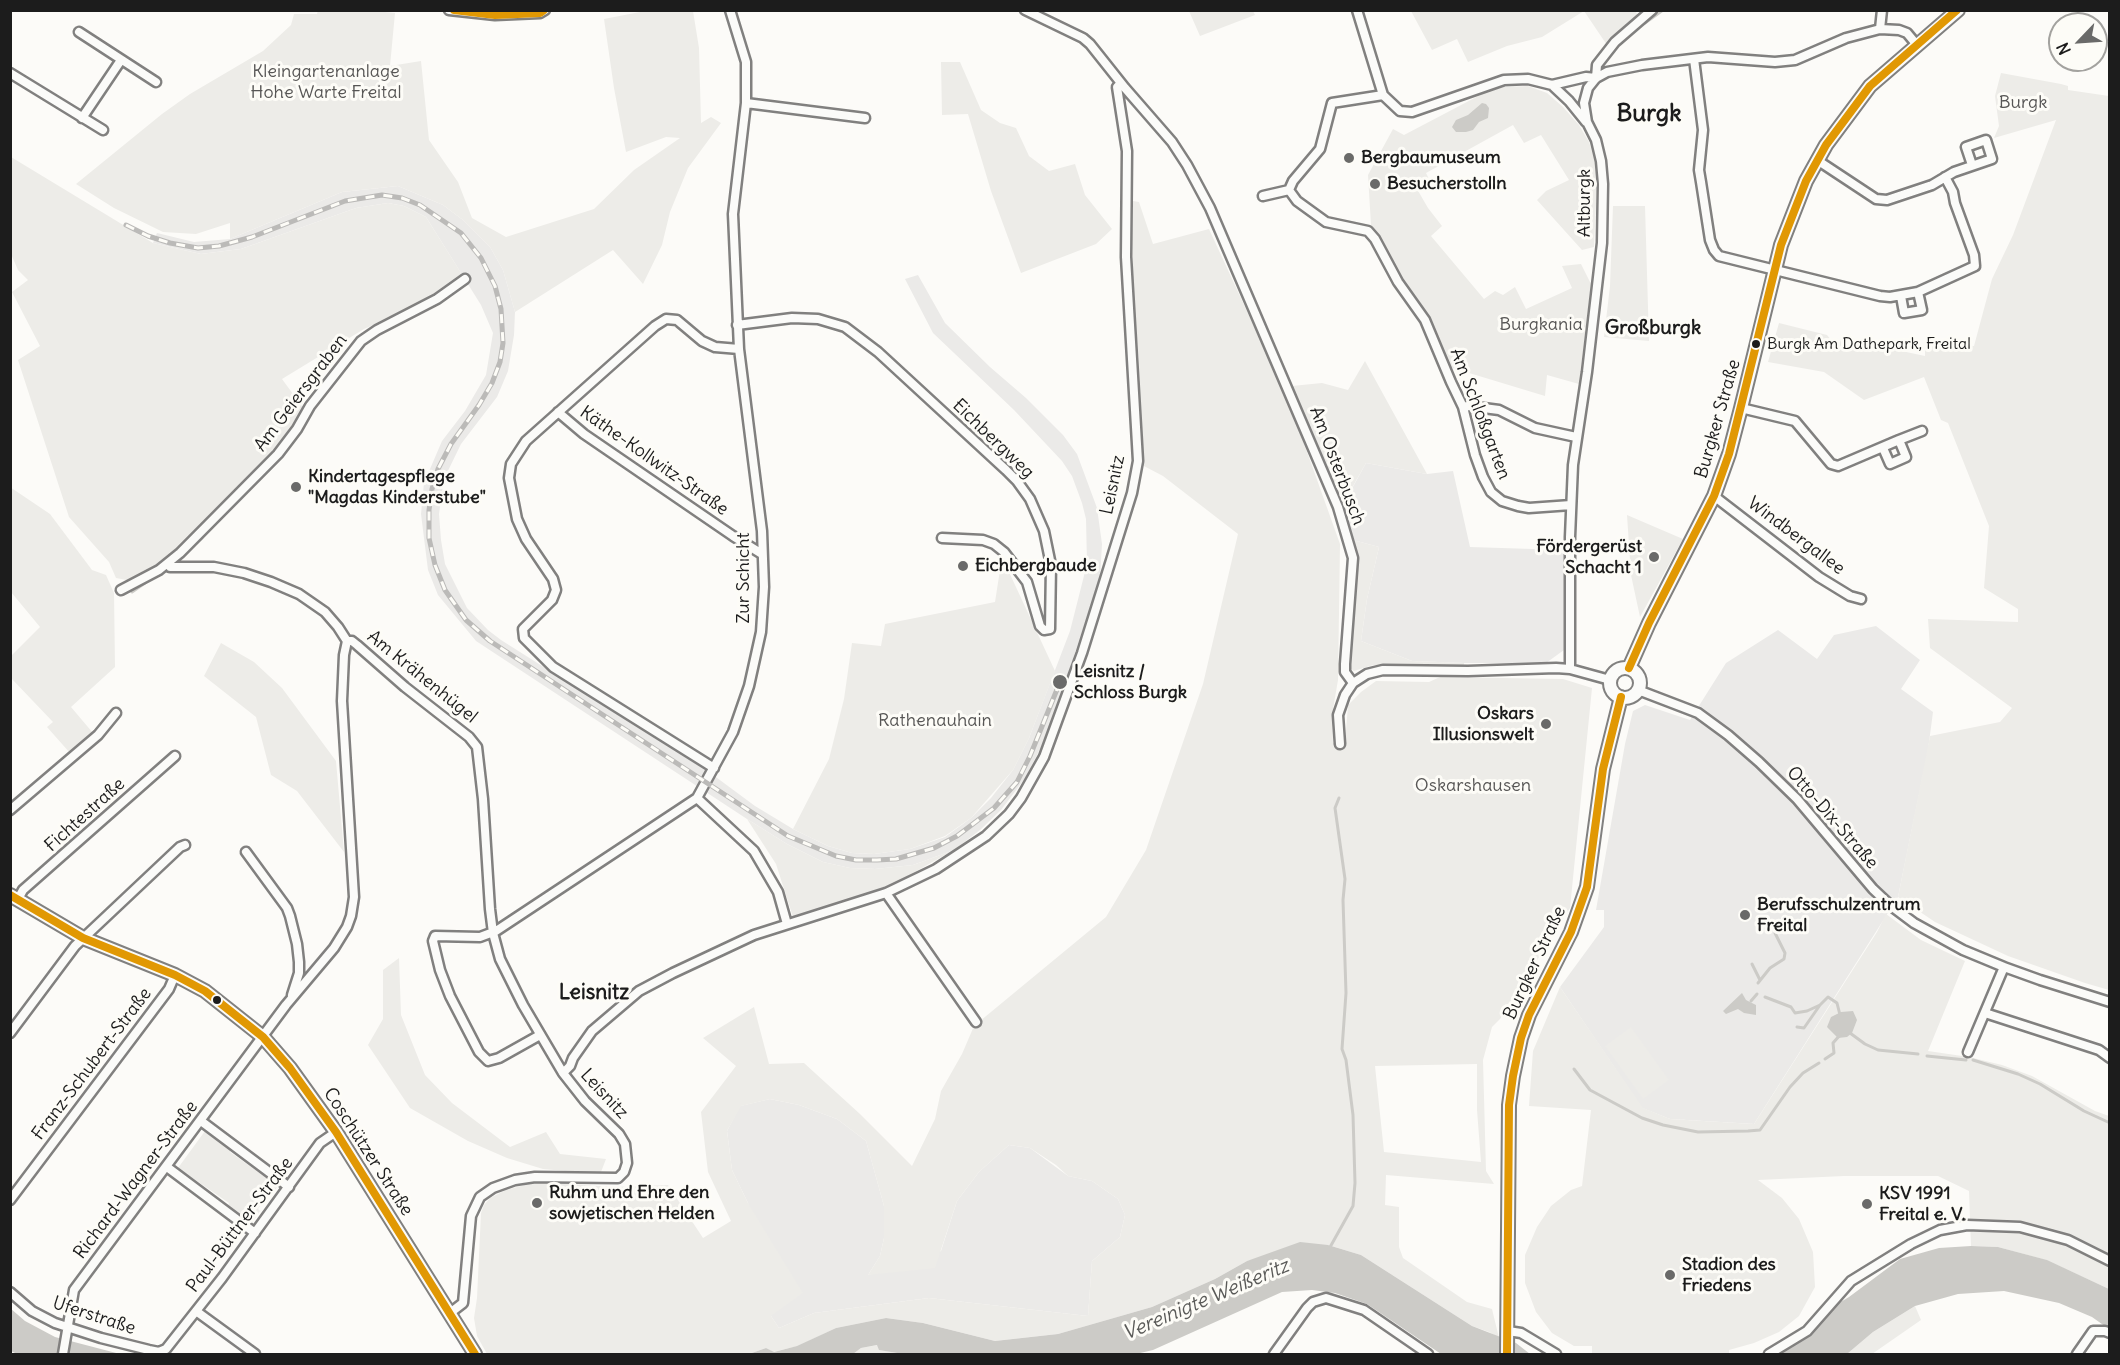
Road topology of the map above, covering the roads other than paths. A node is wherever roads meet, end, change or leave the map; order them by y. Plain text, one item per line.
1 (449, 10) edge
2 (545, 10) edge
3 (730, 10) edge
4 (1025, 10) edge
5 (1357, 10) edge
6 (1652, 10) edge
7 (1882, 10) edge
8 (1958, 10) edge
9 (1880, 29) junction
10 (79, 32) dead end
11 (1917, 45) junction
12 (1694, 59) junction
13 (121, 60) junction
14 (10, 73) edge
15 (1596, 78) junction
16 (156, 82) dead end
17 (1121, 83) junction
18 (1552, 84) junction
19 (1383, 95) junction
20 (746, 103) junction
21 (82, 118) junction
22 (865, 118) dead end
23 (1587, 123) junction
24 (103, 130) dead end
25 (1817, 160) junction
26 (1972, 165) dead end
27 (1946, 177) junction
28 (1289, 190) junction
29 (1263, 196) dead end
30 (1774, 269) junction
31 (465, 279) dead end
32 (1918, 292) junction
33 (1901, 296) junction
34 (737, 325) junction
35 (739, 349) junction
36 (1463, 407) junction
37 (1741, 408) junction
38 (558, 412) junction
39 (1922, 430) dead end
40 (1576, 437) junction
41 (1899, 440) junction
42 (1883, 448) junction
43 (1714, 496) junction
44 (1571, 505) junction
45 (942, 538) dead end
46 (762, 554) junction
47 (168, 563) junction
48 (121, 590) dead end
49 (1861, 599) dead end
50 (346, 640) junction
51 (1629, 668) junction
52 (1570, 669) junction
53 (1610, 680) junction
54 (1353, 683) junction
55 (1638, 690) junction
56 (1621, 697) junction
57 (116, 713) dead end
58 (1340, 744) dead end
59 (175, 756) dead end
60 (714, 768) junction
61 (697, 798) junction
62 (10, 810) edge
63 (185, 845) dead end
64 (246, 852) dead end
65 (886, 893) junction
66 (14, 897) edge
67 (787, 924) junction
68 (493, 933) junction
69 (83, 938) junction
70 (2004, 967) junction
71 (175, 975) junction
72 (289, 1001) junction
73 (2109, 1002) edge
74 (1985, 1013) junction
75 (976, 1022) dead end
76 (10, 1034) edge
77 (540, 1035) junction
78 (262, 1036) junction
79 (1968, 1052) dead end
80 (2109, 1058) edge
81 (563, 1073) junction
82 (201, 1121) junction
83 (336, 1132) junction
84 (167, 1167) junction
85 (289, 1187) junction
86 (10, 1200) edge
87 (255, 1233) junction
88 (2109, 1261) edge
89 (10, 1292) edge
90 (196, 1311) junction
91 (450, 1313) junction
92 (68, 1327) junction
93 (2107, 1332) edge
94 (1508, 1335) junction
95 (172, 1341) joint
96 (63, 1354) edge
97 (255, 1354) edge
98 (475, 1354) edge
99 (1274, 1354) edge
100 (1428, 1354) edge
101 (1507, 1354) edge
102 (1556, 1354) edge
103 (1769, 1354) edge
104 (2078, 1354) edge

1 - 2 street
3 - 20 street, Zur Schicht
4 - 17 street
5 - 19 street
6 - 15 street, Altburgk
7 - 9 street
8 - 11 main road, Burgker Straße
9 - 11 street
9 - 12 street
10 - 13 street
11 - 25 main road, Burgker Straße
12 - 15 street
12 - 30 street
13 - 16 street
13 - 21 street
14 - 21 street
15 - 18 street
15 - 23 street, Altburgk
17 - 54 street, Am Osterbusch
17 - 65 street, Leisnitz
18 - 19 street
18 - 23 street
19 - 28 street
20 - 22 street
20 - 34 street, Zur Schicht
21 - 24 street
23 - 40 street, Altburgk
25 - 27 street
25 - 30 main road, Burgker Straße
26 - 27 street
27 - 32 street
28 - 29 street
28 - 36 street, Am Schloßgarten
30 - 33 street
30 - 37 main road, Burgker Straße
31 - 47 street, Am Geiersgraben
32 - 33 street
32 - 33 street
34 - 35 street, Zur Schicht
34 - 45 street, Eichbergweg
35 - 38 street
35 - 46 street, Zur Schicht
36 - 40 street
36 - 44 street, Am Schloßgarten
37 - 42 street
37 - 43 main road, Burgker Straße
38 - 46 street, Käthe-Kollwitz-Straße
38 - 60 street
39 - 41 street
40 - 44 street, Altburgk
41 - 42 street
41 - 42 street
43 - 49 street, Windbergallee
43 - 51 main road, Burgker Straße
44 - 52 street, Altburgk
46 - 60 street, Zur Schicht
47 - 48 street, Am Geiersgraben
47 - 50 street, Am Krähenhügel
50 - 68 street, Am Krähenhügel
50 - 72 street, Richard-Wagner-Straße
51 - 53 main road
51 - 55 main road
52 - 53 street
52 - 54 street
53 - 56 main road
54 - 58 street
55 - 56 main road
55 - 70 street, Otto-Dix-Straße
56 - 94 main road, Burgker Straße
57 - 62 street
59 - 66 street, Fichtestraße
60 - 61 street, Zur Schicht
61 - 67 street
61 - 68 street, Zur Schicht
63 - 69 street
64 - 72 street
65 - 67 street, Leisnitz
65 - 75 street
66 - 69 main road, Coschützer Straße
67 - 81 street, Leisnitz
68 - 77 street, Am Krähenhügel
68 - 77 street
69 - 71 main road, Coschützer Straße
69 - 76 street
70 - 73 street, Otto-Dix-Straße
70 - 74 street
71 - 78 main road, Coschützer Straße
71 - 86 street, Franz-Schubert-Straße
72 - 78 street, Richard-Wagner-Straße
74 - 79 street
74 - 80 street
77 - 81 street, Am Krähenhügel
78 - 82 street, Richard-Wagner-Straße
78 - 83 main road, Coschützer Straße
81 - 91 street, Leisnitz
82 - 84 street, Richard-Wagner-Straße
82 - 85 street
83 - 85 street, Paul-Büttner-Straße
83 - 91 main road, Coschützer Straße
84 - 87 street
84 - 92 street, Richard-Wagner-Straße
85 - 87 street, Paul-Büttner-Straße
87 - 90 street, Paul-Büttner-Straße
88 - 103 street
89 - 92 street, Uferstraße
90 - 95 street, Paul-Büttner-Straße
90 - 97 street
91 - 98 main road, Coschützer Straße
92 - 95 street, Uferstraße
92 - 96 street, Richard-Wagner-Straße
93 - 104 street
94 - 101 main road, Burgker Straße
94 - 102 street
99 - 100 street

